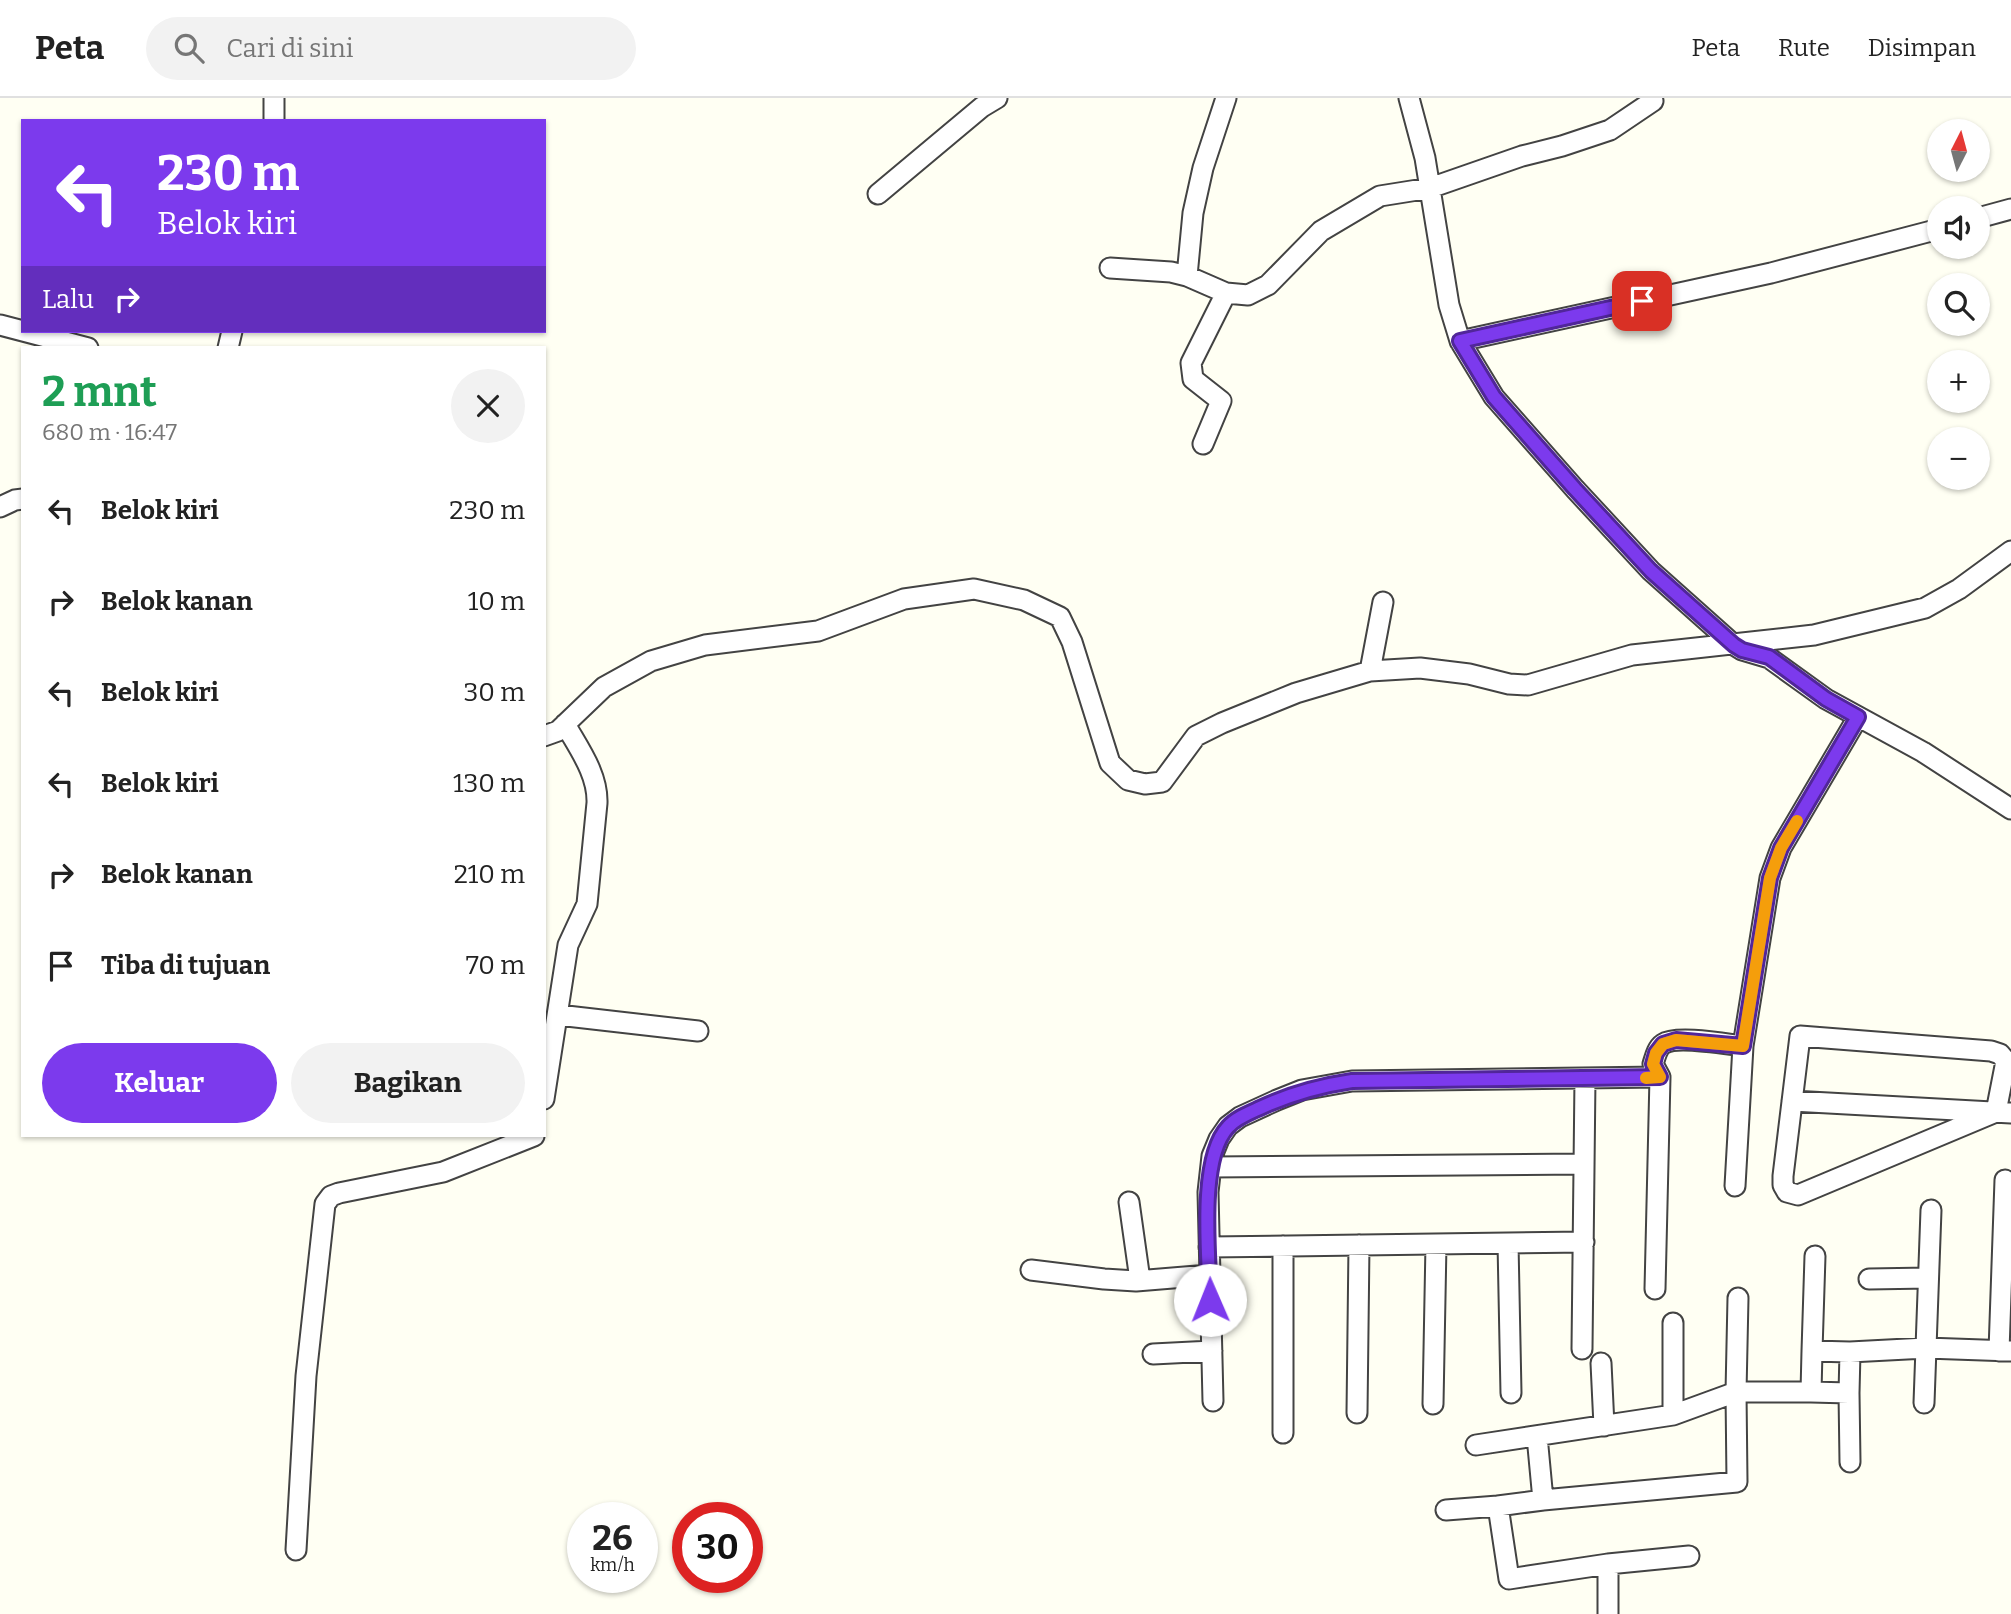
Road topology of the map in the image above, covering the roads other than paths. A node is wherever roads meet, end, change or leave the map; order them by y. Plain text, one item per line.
1 (274, 98) edge
2 (997, 98) edge
3 (1226, 98) edge
4 (1409, 98) edge
5 (1653, 101) dead end
6 (274, 119) edge
7 (1430, 188) junction
8 (878, 194) dead end
9 (2011, 209) edge
10 (1990, 215) edge
11 (1927, 232) edge
12 (1110, 268) dead end
13 (1187, 276) junction
14 (1226, 293) junction
15 (0, 325) edge
16 (21, 330) edge
17 (31, 333) edge
18 (1460, 341) junction
19 (80, 346) edge
20 (1203, 444) dead end
21 (21, 499) edge
22 (0, 507) edge
23 (2011, 551) edge
24 (1383, 601) dead end
25 (1738, 647) junction
26 (1370, 671) junction
27 (1858, 717) junction
28 (565, 724) junction
29 (546, 735) edge
30 (2011, 809) edge
31 (558, 1015) junction
32 (698, 1031) dead end
33 (1743, 1046) junction
34 (1660, 1077) junction
35 (1585, 1079) junction
36 (546, 1087) edge
37 (1792, 1101) junction
38 (2003, 1113) edge
39 (531, 1137) edge
40 (1584, 1164) junction
41 (1211, 1167) junction
42 (2005, 1180) dead end
43 (1735, 1186) dead end
44 (1129, 1202) dead end
45 (1931, 1210) dead end
46 (1584, 1242) junction
47 (1508, 1243) junction
48 (1436, 1244) junction
49 (1359, 1245) junction
50 (1283, 1246) junction
51 (1209, 1247) junction
52 (1815, 1256) dead end
53 (1031, 1270) dead end
54 (1209, 1275) junction
55 (1928, 1278) junction
56 (1869, 1279) dead end
57 (1140, 1280) junction
58 (1655, 1289) dead end
59 (1738, 1298) dead end
60 (1673, 1323) dead end
61 (1926, 1348) junction
62 (1582, 1349) dead end
63 (1212, 1351) junction
64 (1812, 1351) junction
65 (2005, 1351) edge
66 (1850, 1352) junction
67 (1153, 1354) dead end
68 (1601, 1363) dead end
69 (1736, 1392) junction
70 (1811, 1392) junction
71 (1511, 1393) dead end
72 (1850, 1393) junction
73 (1213, 1401) dead end
74 (1924, 1403) dead end
75 (1433, 1404) dead end
76 (1357, 1413) dead end
77 (1674, 1415) junction
78 (1604, 1426) junction
79 (1283, 1433) dead end
80 (1537, 1436) junction
81 (1476, 1445) dead end
82 (1850, 1462) dead end
83 (1543, 1500) junction
84 (1498, 1506) junction
85 (1446, 1510) dead end
86 (296, 1550) dead end
87 (1689, 1556) dead end
88 (1608, 1564) junction
89 (1608, 1614) edge

1 - 6 street
2 - 8 street
3 - 13 street
4 - 7 street
5 - 7 street
7 - 14 street
7 - 18 street
9 - 10 street
11 - 18 street
12 - 13 street
13 - 14 street
14 - 20 street
15 - 16 street
17 - 19 street
18 - 25 street
21 - 22 street
23 - 25 street
24 - 26 street
25 - 26 street
25 - 27 street
26 - 28 street
27 - 30 street
27 - 33 street
28 - 29 street
28 - 31 street
31 - 32 street
31 - 36 street
33 - 34 street
33 - 43 street
34 - 35 street
34 - 58 street
35 - 40 street
35 - 41 street
37 - 38 street
37 - 38 street
37 - 38 street
39 - 86 street
40 - 41 street
40 - 46 street
41 - 51 street
42 - 65 street
44 - 57 street
45 - 55 street
46 - 47 street
46 - 62 street
47 - 48 street
47 - 71 street
48 - 49 street
48 - 75 street
49 - 50 street
49 - 76 street
50 - 51 street
50 - 79 street
51 - 54 street
52 - 64 street
53 - 57 street
54 - 57 street
54 - 63 street
55 - 56 street
55 - 61 street
59 - 69 street
60 - 77 street
61 - 65 street
61 - 66 street
61 - 74 street
63 - 67 street
63 - 73 street
64 - 66 street
64 - 70 street
66 - 72 street
68 - 78 street
69 - 70 street
69 - 77 street
69 - 83 street
70 - 72 street
72 - 82 street
77 - 78 street
78 - 80 street
80 - 81 street
80 - 83 street
83 - 84 street
84 - 85 street
84 - 88 street
87 - 88 street
88 - 89 street

